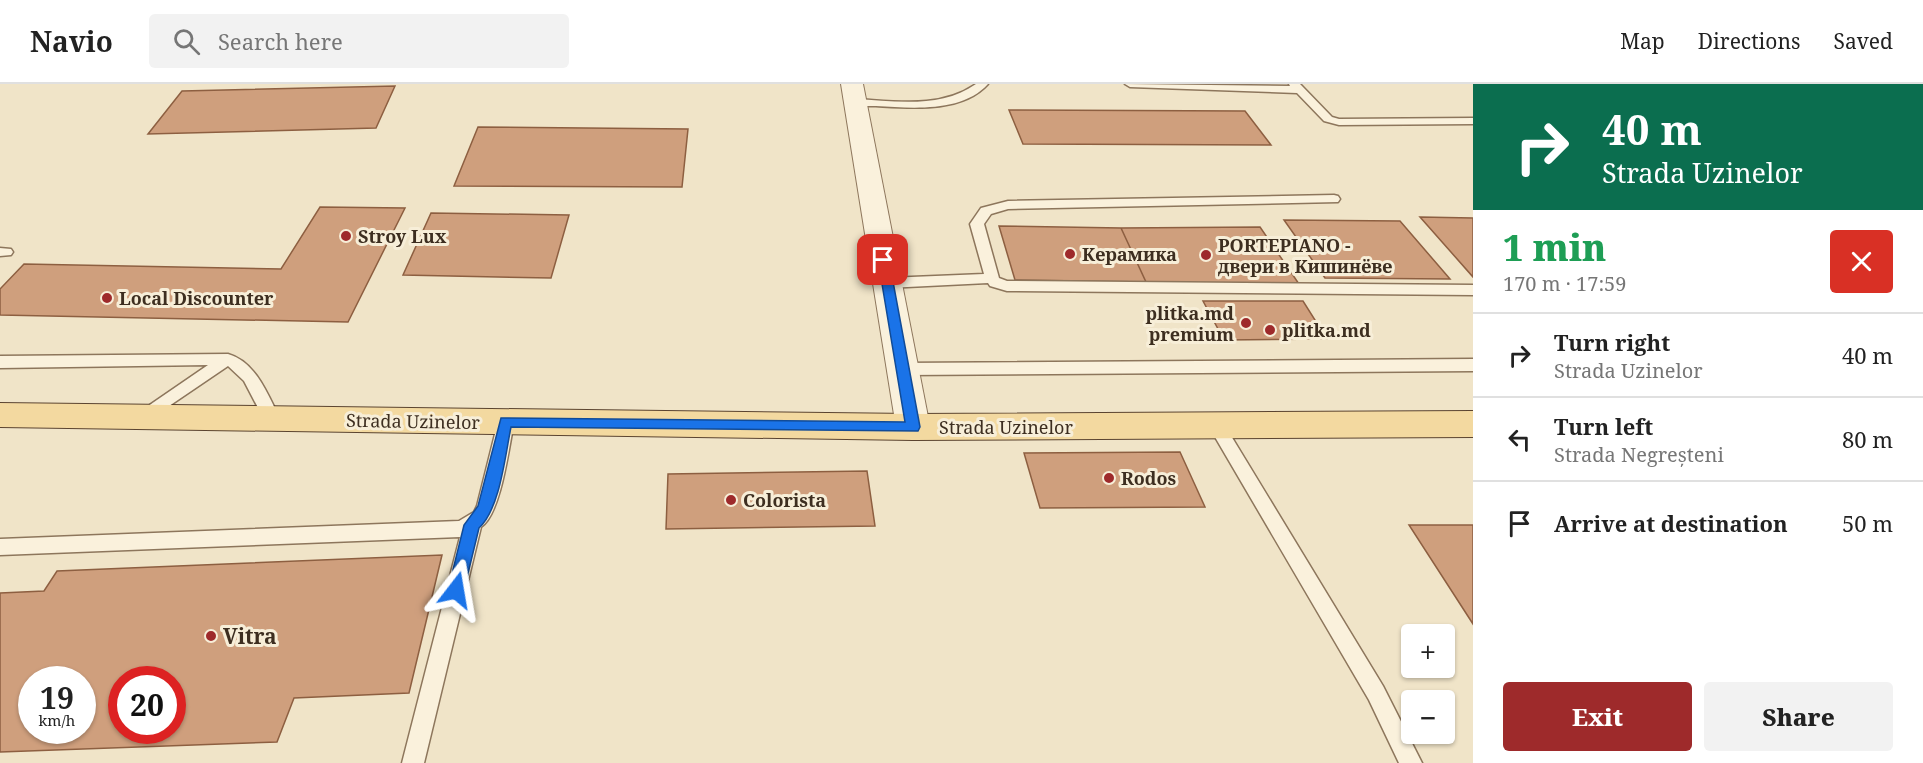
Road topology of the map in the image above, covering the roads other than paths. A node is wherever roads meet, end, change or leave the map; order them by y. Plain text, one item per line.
1 (983, 84) edge
2 (1130, 84) edge
3 (1296, 87) edge
4 (853, 93) edge
5 (1473, 121) edge
6 (1334, 200) dead end
7 (992, 278) junction
8 (887, 283) junction
9 (1473, 290) edge
10 (228, 359) junction
11 (0, 362) edge
12 (1473, 366) edge
13 (903, 369) junction
14 (0, 415) edge
15 (143, 417) junction
16 (272, 419) junction
17 (506, 422) junction
18 (1473, 424) edge
19 (1216, 426) junction
20 (913, 427) junction
21 (472, 525) junction
22 (0, 547) edge
23 (413, 763) edge
24 (1411, 763) edge

1 - 4 lane
2 - 3 lane
3 - 5 lane
4 - 8 street
6 - 7 lane
7 - 8 lane
7 - 9 lane
8 - 13 street
10 - 11 lane
10 - 15 lane
10 - 16 lane
12 - 13 lane
13 - 20 street
14 - 15 main road, Strada Uzinelor
15 - 16 main road, Strada Uzinelor
16 - 17 main road, Strada Uzinelor
17 - 20 main road, Strada Uzinelor
17 - 21 lane
18 - 19 main road, Strada Uzinelor
19 - 20 main road, Strada Uzinelor
19 - 24 lane
21 - 22 lane
21 - 23 lane

